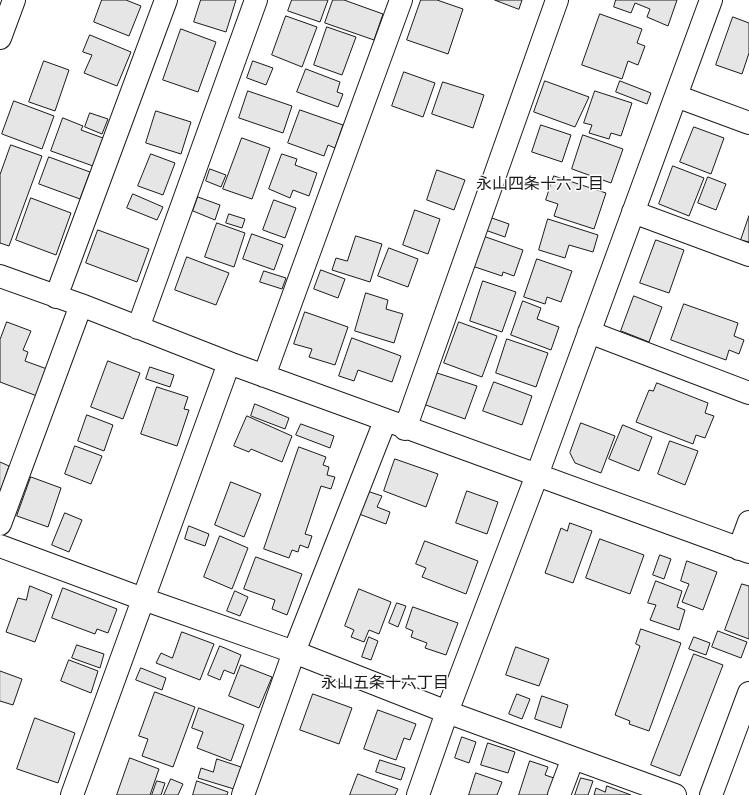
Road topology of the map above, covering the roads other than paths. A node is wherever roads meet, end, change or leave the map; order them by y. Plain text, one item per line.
1 (14, 0) edge
2 (166, 0) edge
3 (256, 0) edge
4 (402, 0) edge
5 (557, 0) edge
6 (711, 0) edge
7 (0, 38) edge
8 (676, 96) junction
9 (749, 123) edge
10 (633, 212) junction
11 (749, 255) edge
12 (0, 276) edge
13 (56, 297) junction
14 (81, 305) junction
15 (138, 328) junction
16 (589, 332) junction
17 (229, 363) junction
18 (264, 376) junction
19 (749, 393) edge
20 (395, 425) junction
21 (537, 475) junction
22 (749, 522) edge
23 (0, 524) edge
24 (0, 546) edge
25 (744, 551) edge
26 (143, 599) junction
27 (294, 652) junction
28 (749, 693) edge
29 (447, 712) junction
30 (573, 758) junction
31 (72, 795) edge
32 (243, 795) edge
33 (418, 795) edge
34 (560, 795) edge
35 (675, 795) edge
36 (712, 795) edge

1 - 7 street
2 - 13 street
3 - 15 street
4 - 18 street
5 - 20 street
6 - 8 street
8 - 9 street
8 - 10 street
10 - 11 street
10 - 16 street
12 - 13 street
13 - 14 street
14 - 15 street
14 - 23 street
15 - 17 street
16 - 19 street
16 - 21 street
17 - 18 street
17 - 26 street
18 - 20 street
20 - 21 street
20 - 27 street
21 - 25 street
21 - 29 street
22 - 25 street
24 - 26 street
26 - 27 street
26 - 31 street
27 - 29 street
27 - 32 street
28 - 36 street
29 - 30 street
29 - 33 street
30 - 34 street
30 - 35 street

